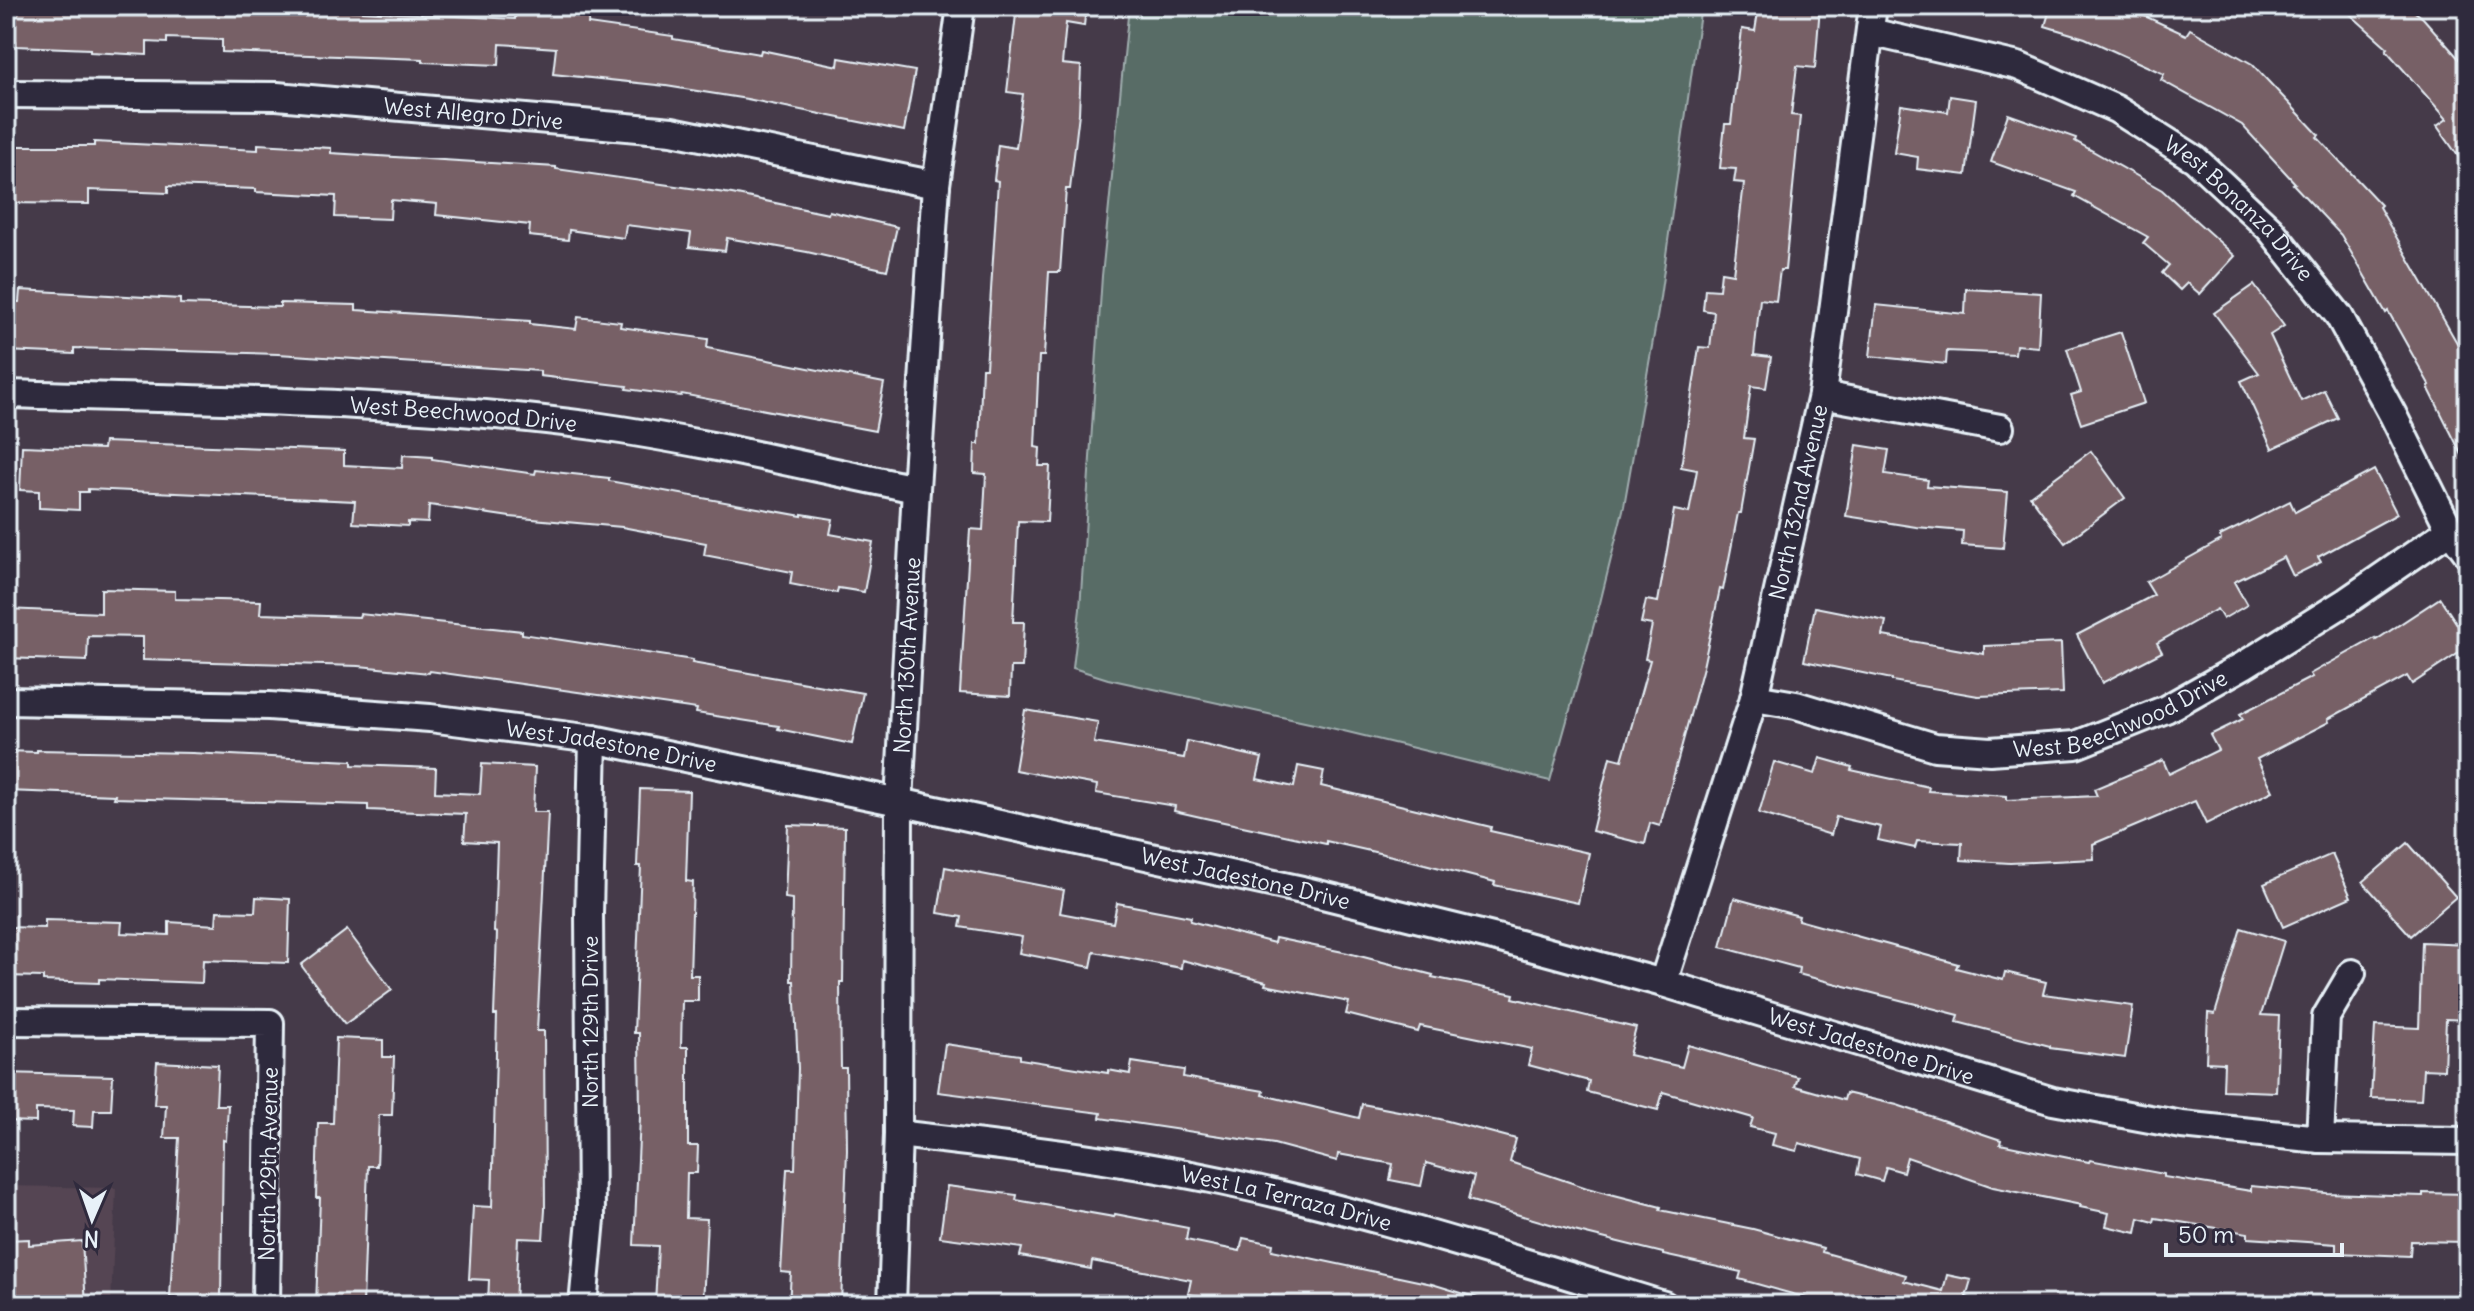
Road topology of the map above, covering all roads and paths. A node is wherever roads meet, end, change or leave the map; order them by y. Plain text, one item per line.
1 (961, 6) edge
2 (1872, 19) edge
3 (6, 94) edge
4 (936, 185) junction
5 (6, 394) edge
6 (1822, 395) junction
7 (2000, 428) dead end
8 (916, 489) junction
9 (2450, 530) junction
10 (2468, 554) edge
11 (1754, 698) junction
12 (6, 701) edge
13 (593, 739) junction
14 (899, 802) junction
15 (2352, 973) dead end
16 (1663, 983) junction
17 (6, 1021) edge
18 (898, 1134) junction
19 (2320, 1139) junction
20 (2468, 1141) edge
21 (266, 1305) edge
22 (583, 1305) edge
23 (892, 1305) edge
24 (1664, 1305) edge

1 - 4 street, North 130th Avenue
2 - 6 street, North 132nd Avenue
2 - 9 street, West Bonanza Drive
3 - 4 street, West Allegro Drive
4 - 8 street, North 130th Avenue
5 - 8 street, West Beechwood Drive
6 - 7 street
6 - 11 street, North 132nd Avenue
8 - 14 street, North 130th Avenue
9 - 10 street, West Bonanza Drive
9 - 11 street, West Beechwood Drive
11 - 16 street, North 132nd Avenue
12 - 13 street, West Jadestone Drive
13 - 14 street, West Jadestone Drive
13 - 22 street, North 129th Drive
14 - 16 street, West Jadestone Drive
14 - 18 street, North 130th Avenue
15 - 19 street
16 - 19 street, West Jadestone Drive
17 - 21 street, North 129th Avenue
18 - 23 street, North 130th Avenue
18 - 24 street, West La Terraza Drive
19 - 20 street, West Jadestone Drive

